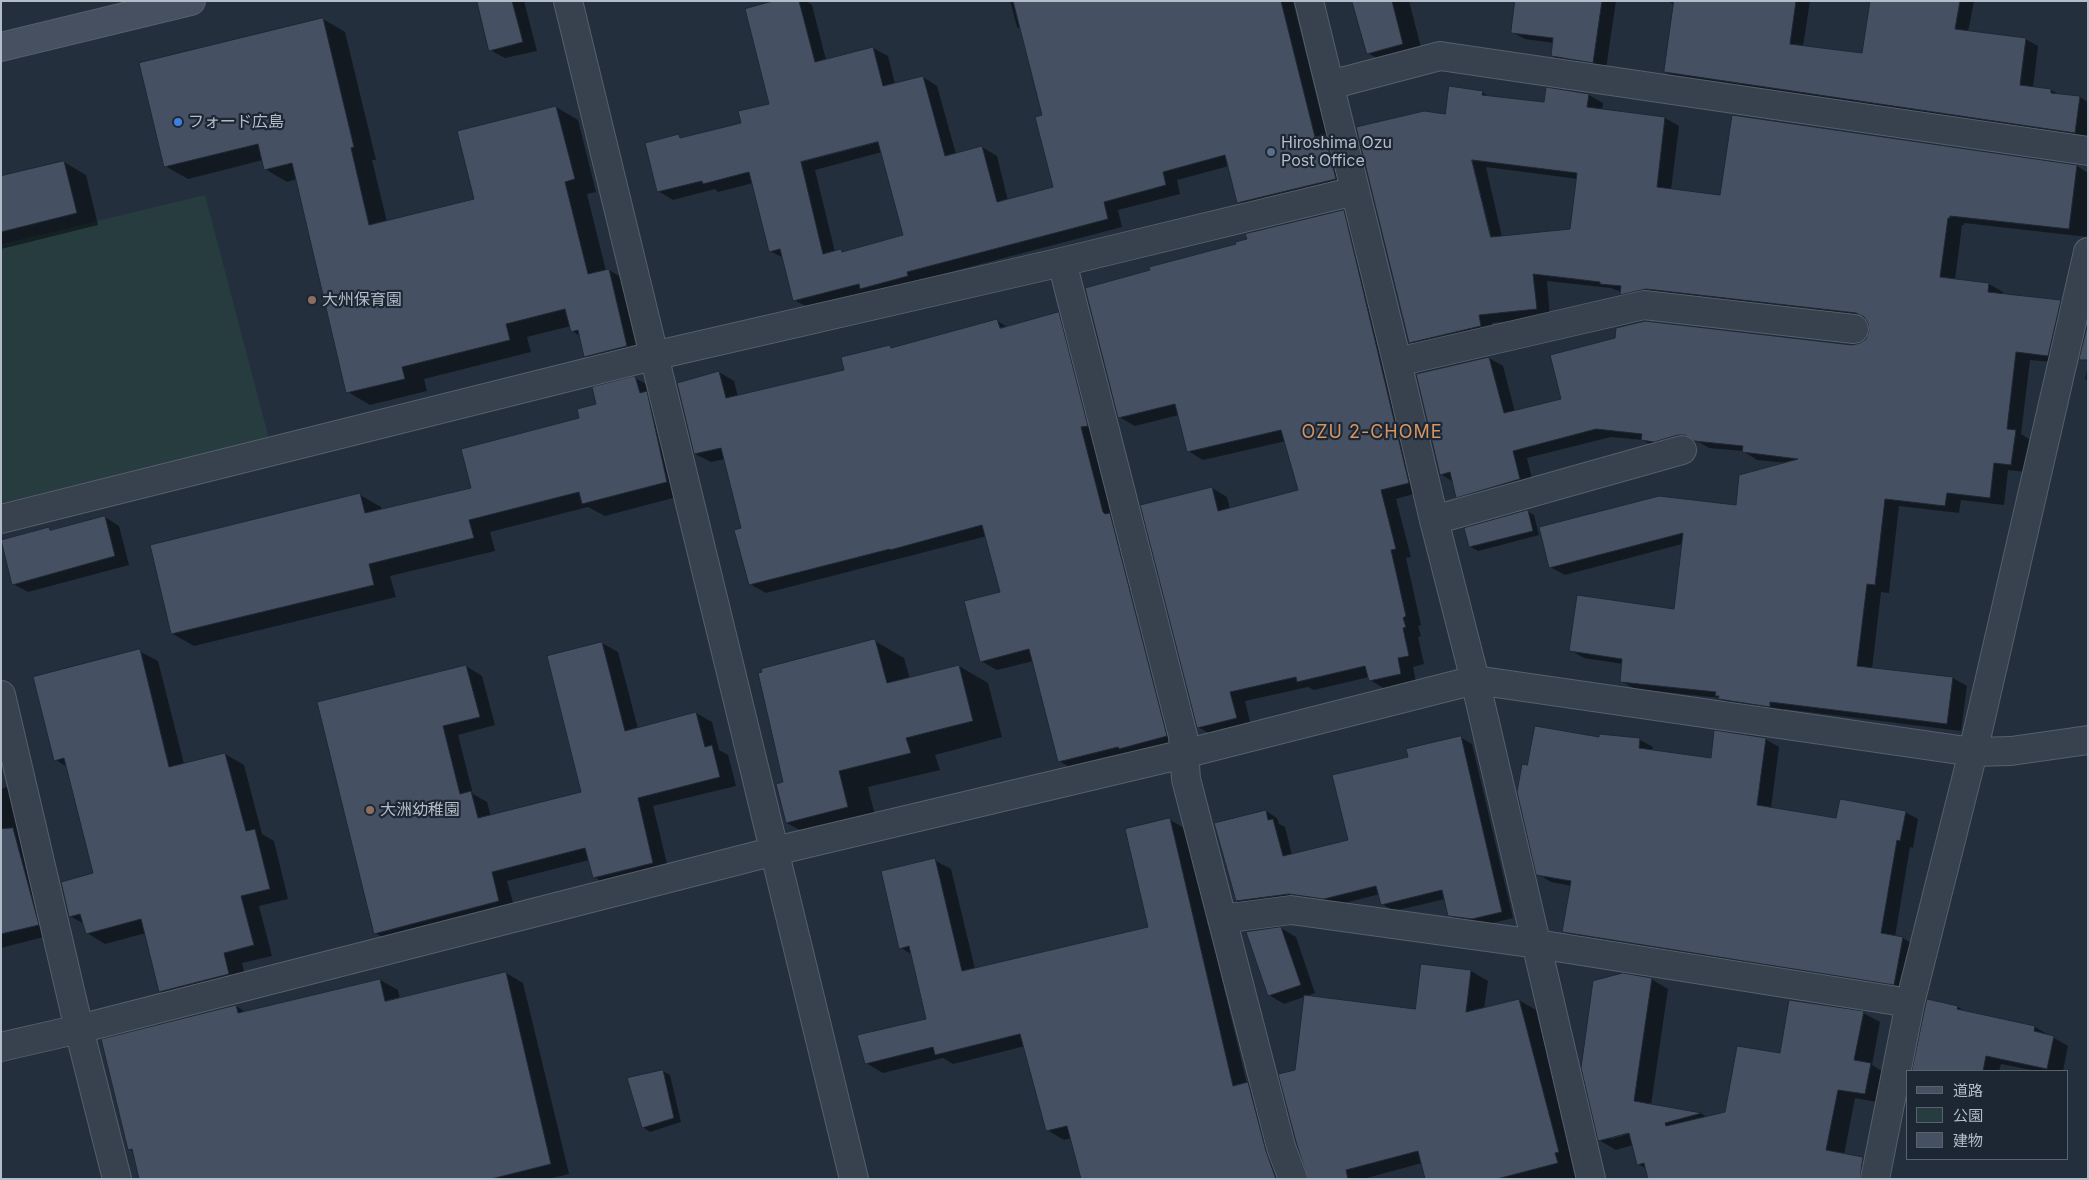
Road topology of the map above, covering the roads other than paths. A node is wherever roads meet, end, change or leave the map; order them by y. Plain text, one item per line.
1 (192, 1) edge
2 (568, 1) edge
3 (1309, 1) edge
4 (1, 47) edge
5 (1330, 85) junction
6 (2088, 151) edge
7 (1354, 191) junction
8 (2088, 252) edge
9 (1062, 262) junction
10 (1854, 329) dead end
11 (653, 356) junction
12 (1397, 362) junction
13 (1682, 450) dead end
14 (1, 519) edge
15 (1434, 520) junction
16 (1475, 680) junction
17 (1, 695) edge
18 (2088, 740) edge
19 (1973, 752) junction
20 (1184, 754) junction
21 (775, 851) junction
22 (1222, 920) junction
23 (1537, 944) junction
24 (1910, 1002) junction
25 (78, 1029) junction
26 (1, 1046) edge
27 (117, 1179) edge
28 (854, 1179) edge
29 (1293, 1179) edge
30 (1591, 1179) edge
31 (1875, 1179) edge

1 - 4 main road
2 - 11 street
3 - 5 street
5 - 6 street
5 - 7 street
7 - 9 street
7 - 12 street
8 - 19 street
9 - 11 street
9 - 20 street
10 - 12 street
11 - 14 street
11 - 21 street
12 - 15 street
13 - 15 street
15 - 16 street
16 - 19 street
16 - 20 street
16 - 23 street
17 - 25 street
18 - 19 street
19 - 24 street
20 - 21 street
20 - 22 street
21 - 25 street
21 - 28 street
22 - 23 street
22 - 29 street
23 - 24 street
23 - 30 street
24 - 31 street
25 - 26 street
25 - 27 street

